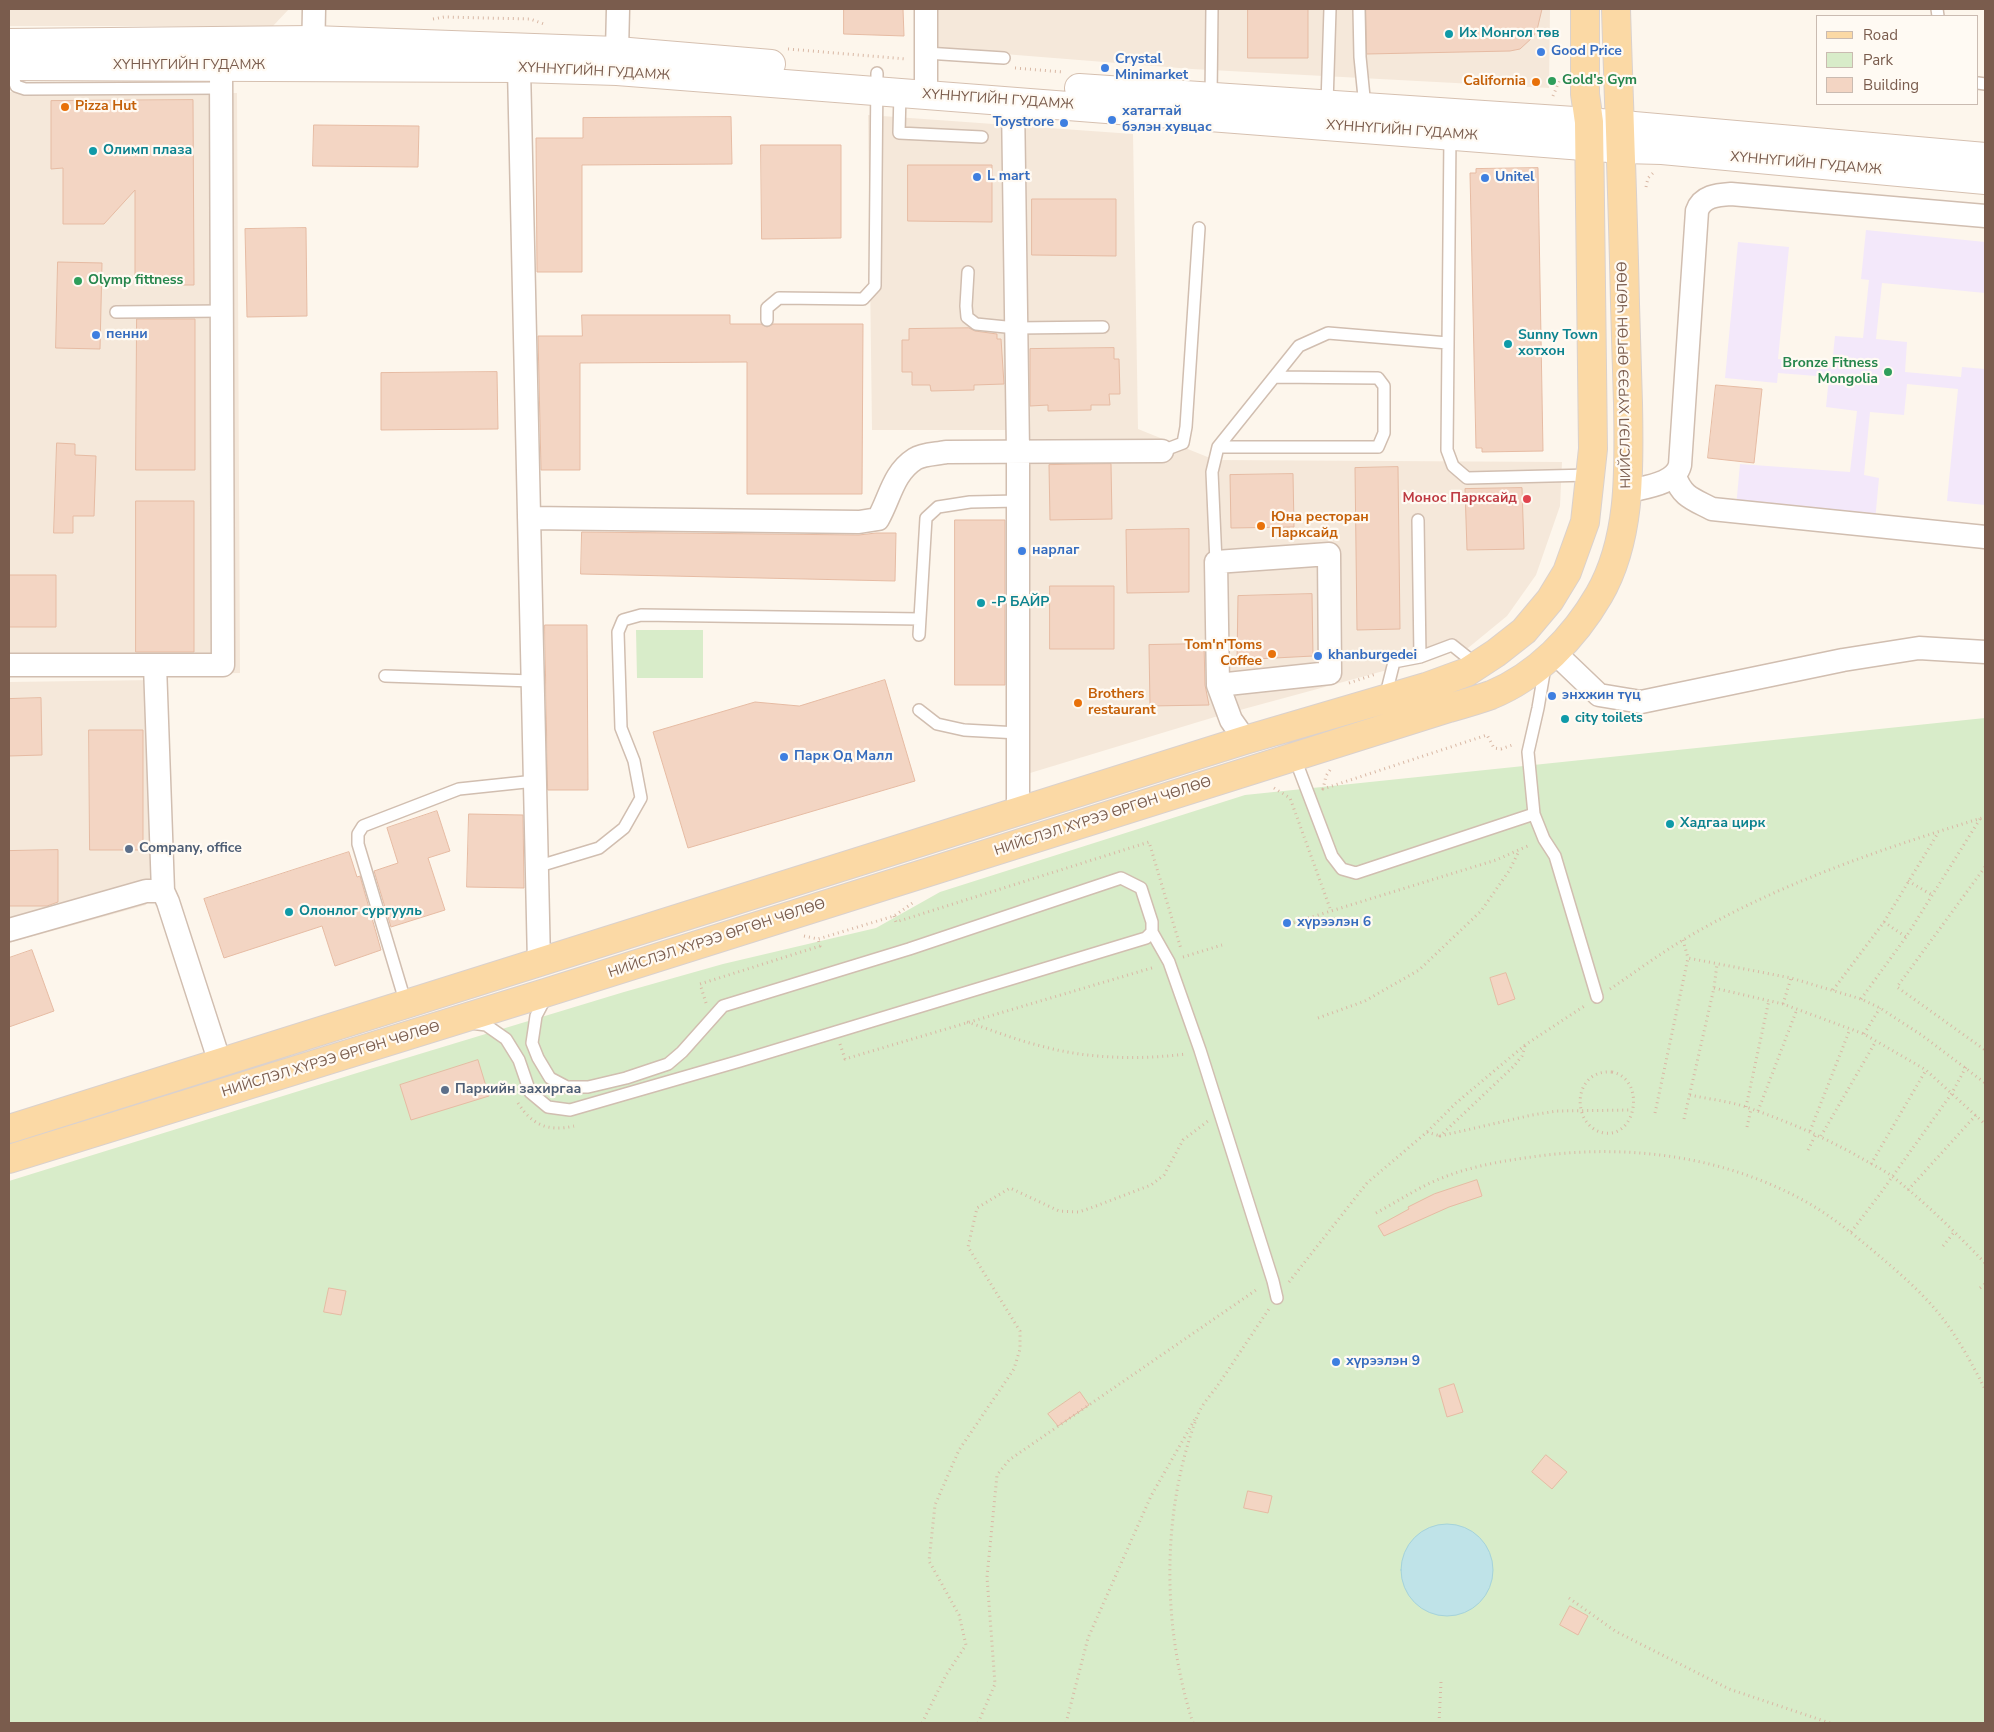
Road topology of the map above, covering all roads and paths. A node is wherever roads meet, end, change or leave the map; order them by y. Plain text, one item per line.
1 (314, 9) edge
2 (618, 9) edge
3 (926, 9) edge
4 (1212, 9) edge
5 (1330, 9) edge
6 (1359, 9) edge
7 (1584, 9) edge
8 (1616, 9) edge
9 (313, 40) junction
10 (9, 43) edge
11 (617, 51) junction
12 (1004, 58) dead end
13 (9, 66) edge
14 (313, 67) junction
15 (518, 68) junction
16 (221, 77) junction
17 (905, 80) junction
18 (1013, 102) junction
19 (1327, 104) junction
20 (1211, 107) junction
21 (1365, 118) junction
22 (1589, 134) junction
23 (1450, 135) junction
24 (982, 137) dead end
25 (1621, 137) junction
26 (1985, 157) edge
27 (1985, 180) edge
28 (1985, 216) edge
29 (1199, 228) dead end
30 (968, 272) dead end
31 (223, 311) junction
32 (116, 312) dead end
33 (767, 320) dead end
34 (1103, 327) dead end
35 (1016, 328) junction
36 (1448, 343) junction
37 (1274, 377) junction
38 (1218, 447) junction
39 (1018, 451) junction
40 (1162, 451) joint
41 (1590, 474) junction
42 (1675, 476) junction
43 (1626, 492) junction
44 (1018, 501) junction
45 (529, 518) junction
46 (1418, 520) dead end
47 (1985, 536) edge
48 (1216, 562) junction
49 (920, 620) junction
50 (919, 635) dead end
51 (1985, 652) edge
52 (1420, 657) junction
53 (1550, 657) junction
54 (9, 665) edge
55 (155, 665) junction
56 (1477, 665) junction
57 (1392, 669) junction
58 (385, 676) dead end
59 (532, 681) junction
60 (1345, 684) dead end
61 (1218, 686) junction
62 (1384, 699) junction
63 (919, 710) dead end
64 (1018, 733) junction
65 (1245, 740) junction
66 (1517, 743) dead end
67 (1294, 756) junction
68 (1335, 764) dead end
69 (535, 781) junction
70 (1018, 812) junction
71 (1534, 814) junction
72 (1985, 817) edge
73 (1980, 819) junction
74 (989, 821) junction
75 (1939, 832) junction
76 (998, 850) junction
77 (1519, 851) dead end
78 (536, 867) junction
79 (1985, 867) edge
80 (1908, 881) junction
81 (162, 891) junction
82 (1932, 895) junction
83 (1331, 910) dead end
84 (894, 916) dead end
85 (1884, 922) junction
86 (1289, 924) dead end
87 (9, 930) edge
88 (1152, 932) junction
89 (1906, 937) junction
90 (1683, 940) junction
91 (1222, 945) dead end
92 (1183, 958) junction
93 (1688, 958) junction
94 (1170, 962) junction
95 (539, 963) junction
96 (1717, 964) junction
97 (1791, 978) junction
98 (1714, 988) junction
99 (1833, 990) junction
100 (548, 992) junction
101 (1597, 997) junction
102 (1861, 999) junction
103 (1769, 1000) junction
104 (406, 1004) junction
105 (1783, 1004) junction
106 (1797, 1008) junction
107 (1880, 1008) junction
108 (1318, 1018) dead end
109 (457, 1020) junction
110 (1850, 1029) junction
111 (1864, 1034) junction
112 (1876, 1041) junction
113 (1526, 1045) junction
114 (261, 1050) junction
115 (1985, 1050) edge
116 (1192, 1053) dead end
117 (220, 1063) junction
118 (1966, 1067) junction
119 (1926, 1070) junction
120 (270, 1078) junction
121 (1985, 1083) edge
122 (1952, 1093) junction
123 (1690, 1095) junction
124 (1220, 1107) junction
125 (1746, 1107) junction
126 (1751, 1109) junction
127 (1581, 1110) junction
128 (1632, 1110) junction
129 (1758, 1111) junction
130 (1655, 1113) dead end
131 (1976, 1115) junction
132 (1684, 1119) dead end
133 (1985, 1124) edge
134 (1747, 1127) dead end
135 (9, 1130) edge
136 (1810, 1131) junction
137 (1426, 1132) junction
138 (1816, 1134) junction
139 (1440, 1136) junction
140 (1821, 1136) junction
141 (1808, 1150) dead end
142 (9, 1160) edge
143 (1871, 1164) junction
144 (1892, 1176) junction
145 (1908, 1190) junction
146 (1376, 1212) dead end
147 (1954, 1231) junction
148 (1851, 1232) junction
149 (1943, 1246) dead end
150 (1985, 1263) edge
151 (1273, 1281) junction
152 (1985, 1284) edge
153 (1980, 1288) dead end
154 (1277, 1298) junction
155 (1985, 1389) edge
156 (1197, 1415) junction
157 (1570, 1598) dead end
158 (1441, 1682) dead end
159 (922, 1723) edge
160 (978, 1723) edge
161 (1066, 1723) edge
162 (1193, 1723) edge
163 (1439, 1723) edge
164 (1830, 1723) edge

1 - 9 street
2 - 11 street
3 - 17 street
4 - 20 lane
5 - 19 lane
6 - 21 lane
7 - 22 main road
8 - 25 main road, НИЙСЛЭЛ ХҮРЭЭ ӨРГӨН ЧӨЛӨӨ
9 - 10 main road, ХҮННҮГИЙН ГУДАМЖ
9 - 11 main road, ХҮННҮГИЙН ГУДАМЖ
9 - 14 street
11 - 17 main road, ХҮННҮГИЙН ГУДАМЖ
12 - 17 lane
13 - 16 main road, ХҮННҮГИЙН ГУДАМЖ
14 - 15 main road, ХҮННҮГИЙН ГУДАМЖ
14 - 16 main road, ХҮННҮГИЙН ГУДАМЖ
15 - 17 main road, ХҮННҮГИЙН ГУДАМЖ
15 - 45 street
16 - 31 street
17 - 18 main road, ХҮННҮГИЙН ГУДАМЖ
17 - 20 main road, ХҮННҮГИЙН ГУДАМЖ
17 - 24 lane
17 - 33 lane
18 - 20 main road, ХҮННҮГИЙН ГУДАМЖ
18 - 35 street
19 - 20 main road, ХҮННҮГИЙН ГУДАМЖ
19 - 21 main road, ХҮННҮГИЙН ГУДАМЖ
20 - 21 main road, ХҮННҮГИЙН ГУДАМЖ
21 - 22 main road, ХҮННҮГИЙН ГУДАМЖ
21 - 23 main road, ХҮННҮГИЙН ГУДАМЖ
22 - 23 main road, ХҮННҮГИЙН ГУДАМЖ
22 - 25 main road, ХҮННҮГИЙН ГУДАМЖ
22 - 41 main road
23 - 36 lane
25 - 26 main road, ХҮННҮГИЙН ГУДАМЖ
25 - 27 main road, ХҮННҮГИЙН ГУДАМЖ
25 - 43 main road, НИЙСЛЭЛ ХҮРЭЭ ӨРГӨН ЧӨЛӨӨ
28 - 42 street
29 - 40 lane
30 - 35 lane
31 - 32 lane
31 - 55 street
34 - 35 lane
35 - 39 street
36 - 37 lane
36 - 41 lane
37 - 38 lane
37 - 38 lane
38 - 48 lane
39 - 40 street
39 - 44 street
39 - 45 street
41 - 56 main road
42 - 43 street
42 - 47 street
43 - 53 main road, НИЙСЛЭЛ ХҮРЭЭ ӨРГӨН ЧӨЛӨӨ
44 - 49 lane
44 - 64 street
45 - 59 street
46 - 52 lane
48 - 61 street
48 - 61 street
49 - 50 lane
49 - 78 lane
51 - 53 street
52 - 56 lane
52 - 57 lane
53 - 67 main road, НИЙСЛЭЛ ХҮРЭЭ ӨРГӨН ЧӨЛӨӨ
53 - 71 lane
54 - 55 street
55 - 81 street
56 - 62 main road
57 - 60 path
57 - 62 lane
58 - 59 lane
59 - 69 street
61 - 65 street
62 - 65 main road
63 - 64 lane
64 - 70 street
65 - 70 main road
66 - 68 path
67 - 71 lane
67 - 76 main road, НИЙСЛЭЛ ХҮРЭЭ ӨРГӨН ЧӨЛӨӨ
69 - 78 street
69 - 104 lane
70 - 74 main road
71 - 101 lane
72 - 73 path
73 - 75 path
73 - 82 path
74 - 76 main road
74 - 95 main road
75 - 80 path
75 - 90 path
76 - 100 main road, НИЙСЛЭЛ ХҮРЭЭ ӨРГӨН ЧӨЛӨӨ
77 - 108 path
78 - 95 street
79 - 115 path
80 - 82 path
80 - 85 path
81 - 87 street
81 - 117 street
82 - 89 path
83 - 86 path
84 - 92 path
85 - 89 path
85 - 99 path
88 - 94 lane
88 - 100 lane
88 - 109 lane
89 - 102 path
90 - 93 path
90 - 101 path
91 - 92 path
92 - 94 path
93 - 96 path
93 - 130 path
94 - 116 path
94 - 124 lane
95 - 104 main road
96 - 97 path
96 - 98 path
97 - 99 path
97 - 105 path
98 - 103 path
98 - 123 path
99 - 102 path
100 - 109 main road, НИЙСЛЭЛ ХҮРЭЭ ӨРГӨН ЧӨЛӨӨ
101 - 113 path
102 - 107 path
103 - 105 path
103 - 125 path
104 - 114 main road
105 - 106 path
106 - 110 path
106 - 129 path
107 - 111 path
107 - 118 path
109 - 120 main road, НИЙСЛЭЛ ХҮРЭЭ ӨРГӨН ЧӨЛӨӨ
110 - 111 path
110 - 136 path
111 - 112 path
112 - 119 path
112 - 140 path
113 - 137 path
113 - 139 path
114 - 117 main road
114 - 120 main road
117 - 135 main road
118 - 121 path
118 - 122 path
119 - 122 path
119 - 143 path
120 - 142 main road, НИЙСЛЭЛ ХҮРЭЭ ӨРГӨН ЧӨЛӨӨ
122 - 131 path
122 - 144 path
123 - 125 path
123 - 132 path
124 - 151 lane
124 - 159 path
125 - 126 path
126 - 129 path
126 - 134 path
127 - 128 path
127 - 128 path
127 - 128 path
127 - 139 path
129 - 136 path
131 - 133 path
131 - 145 path
136 - 138 path
137 - 139 path
137 - 154 path
138 - 140 path
138 - 141 path
140 - 143 path
143 - 144 path
144 - 145 path
144 - 148 path
145 - 147 path
146 - 148 path
147 - 149 path
147 - 150 path
148 - 155 path
151 - 154 lane
151 - 160 path
152 - 153 path
154 - 156 path
156 - 161 path
156 - 162 path
157 - 164 path
158 - 163 path

